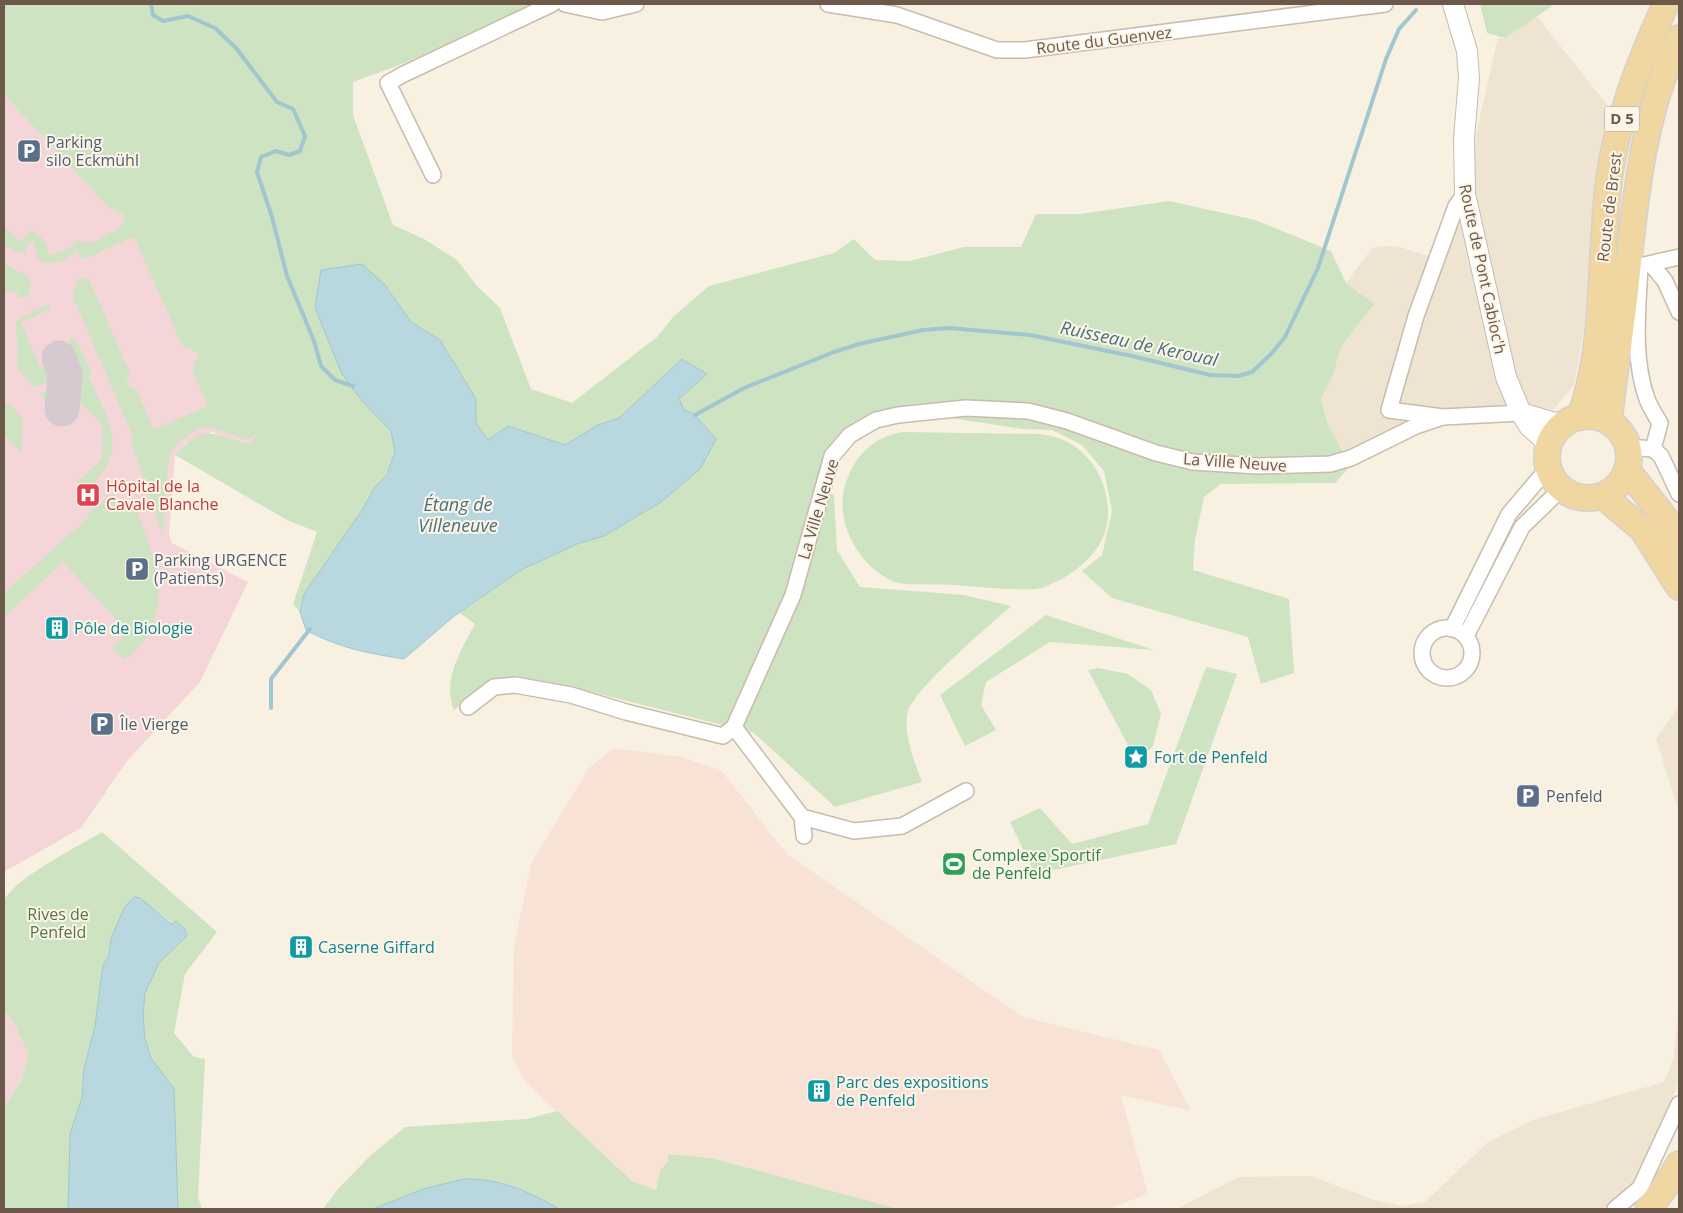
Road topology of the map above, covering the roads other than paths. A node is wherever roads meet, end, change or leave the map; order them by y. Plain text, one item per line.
1 (552, 4) edge
2 (565, 4) edge
3 (636, 4) edge
4 (828, 4) edge
5 (1385, 4) edge
6 (1453, 4) edge
7 (1666, 4) edge
8 (1679, 38) edge
9 (433, 175) dead end
10 (1465, 194) junction
11 (1679, 257) edge
12 (1651, 264) junction
13 (1679, 312) edge
14 (1520, 413) junction
15 (1444, 418) junction
16 (1609, 422) junction
17 (1560, 438) junction
18 (1653, 449) junction
19 (1628, 459) junction
20 (1561, 489) junction
21 (1679, 494) edge
22 (1603, 496) junction
23 (1679, 547) edge
24 (1679, 587) edge
25 (1452, 629) junction
26 (1466, 636) junction
27 (468, 708) dead end
28 (734, 727) junction
29 (966, 791) dead end
30 (802, 817) junction
31 (804, 836) dead end
32 (1679, 1104) edge
33 (1679, 1164) edge
34 (1614, 1209) edge
35 (1648, 1209) edge

1 - 9 street
2 - 3 street
4 - 5 street, Route du Guenvez
6 - 10 street, Route de Pont Cabioc'h
7 - 17 main road, Route de Brest / D 5
8 - 16 main road, Route de Brest / D 5
10 - 14 street, Route de Pont Cabioc'h
10 - 15 street
11 - 12 street
12 - 13 street
12 - 18 street
14 - 15 street
14 - 17 street
15 - 28 street, La Ville Neuve
16 - 17 main road
16 - 19 main road
17 - 20 main road
17 - 25 street
18 - 19 street
18 - 21 street
19 - 22 main road
19 - 23 main road
20 - 22 main road
20 - 26 street
22 - 24 main road
25 - 26 street
25 - 26 street
27 - 28 street
28 - 30 street
29 - 30 street
30 - 31 street
32 - 34 street
33 - 35 main road

